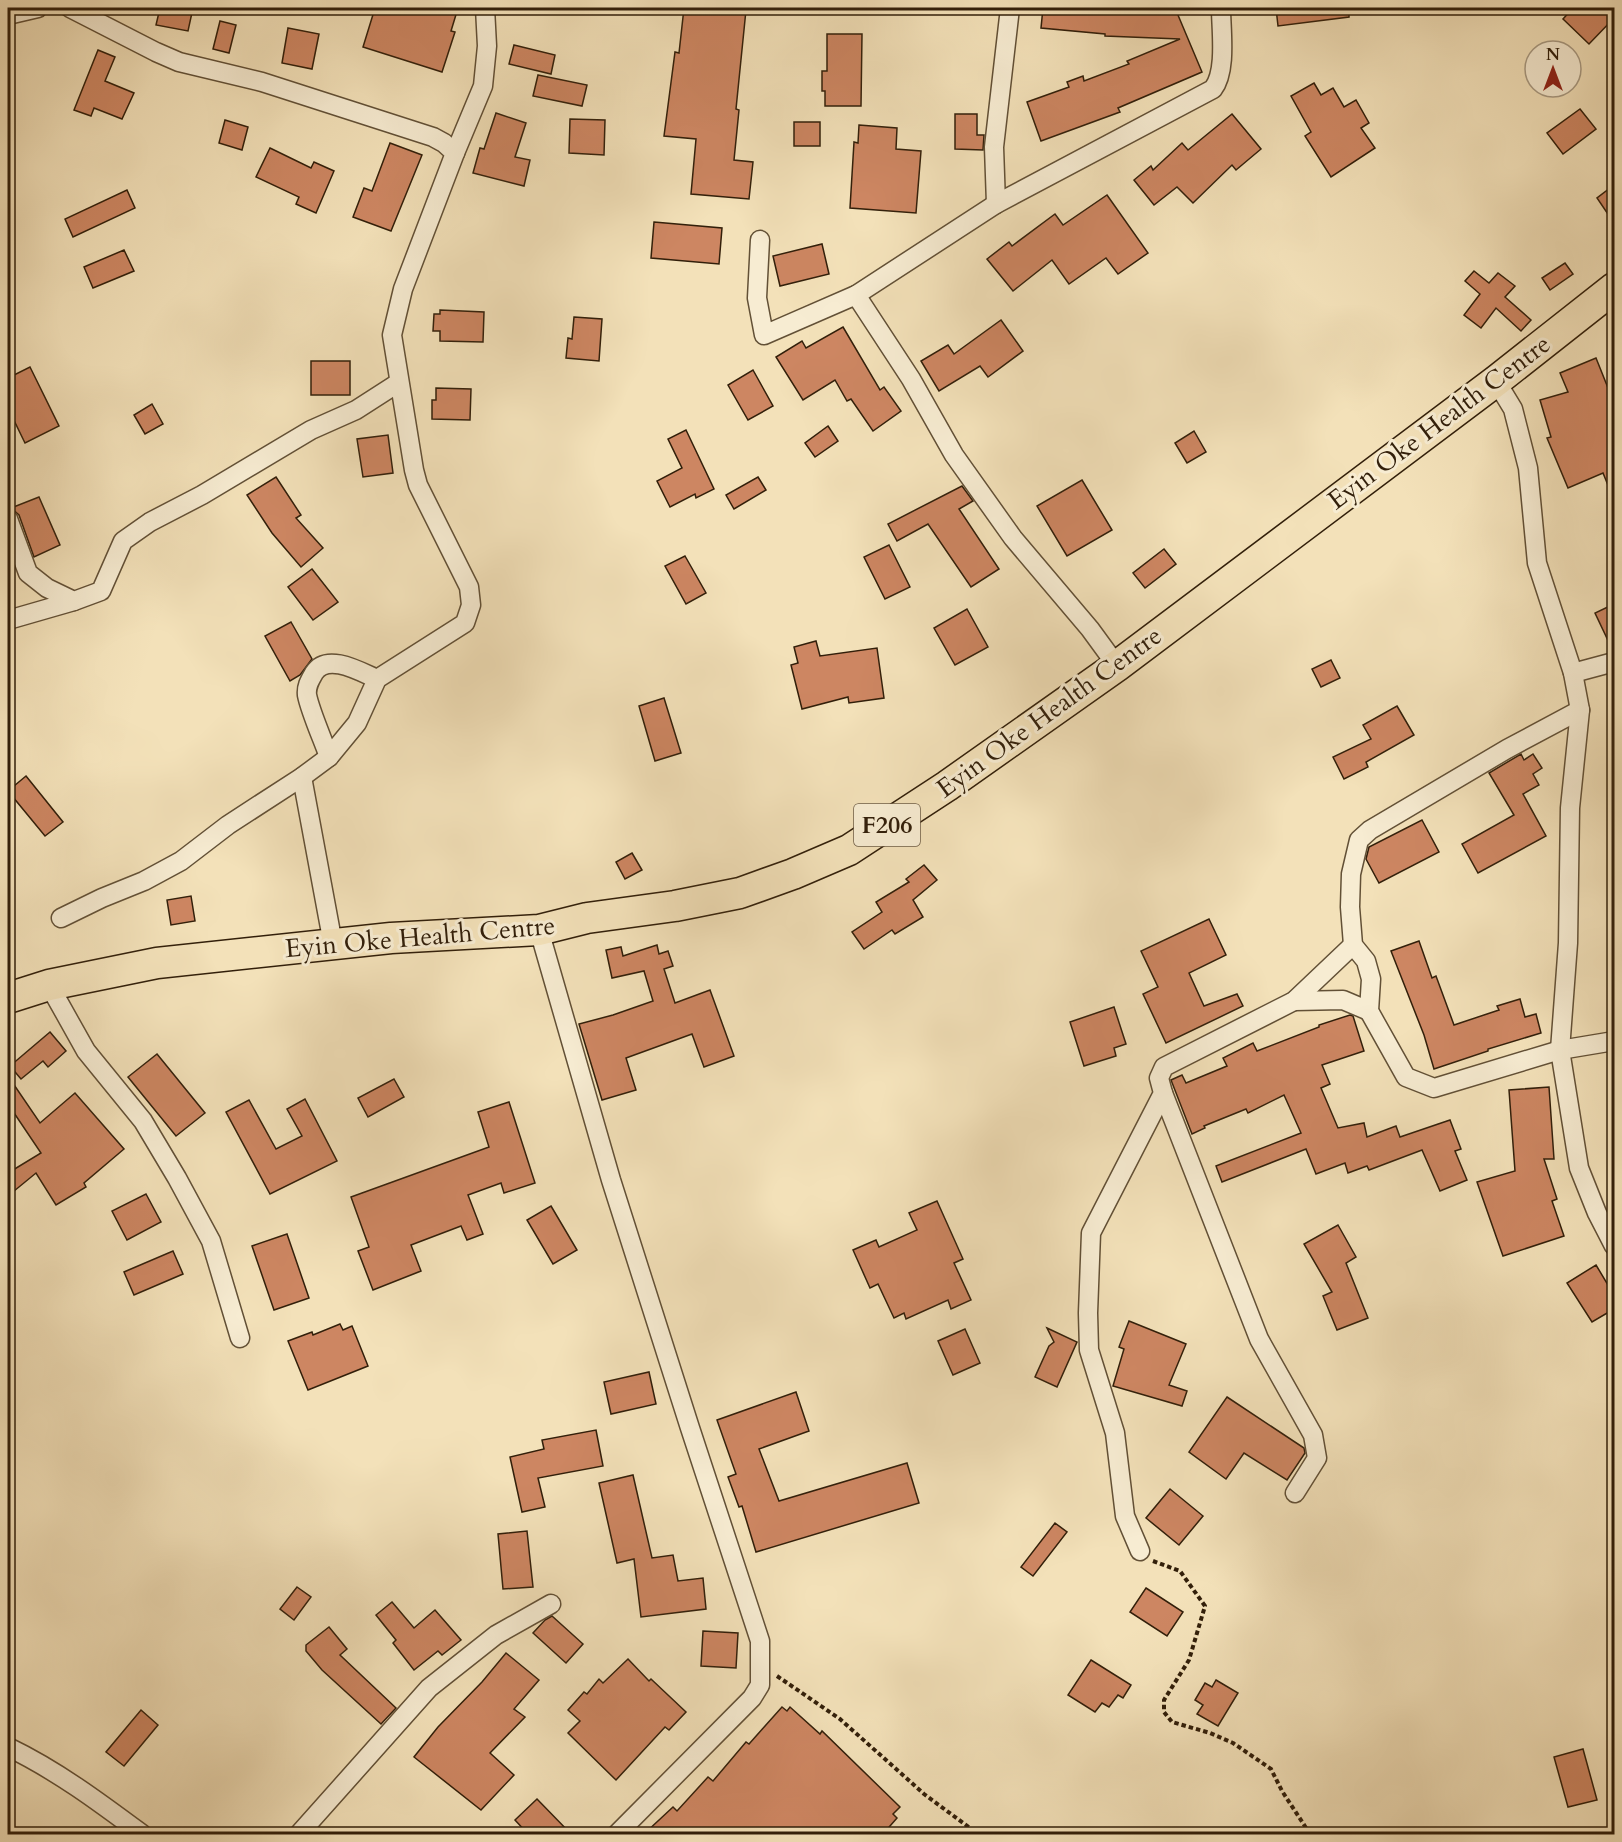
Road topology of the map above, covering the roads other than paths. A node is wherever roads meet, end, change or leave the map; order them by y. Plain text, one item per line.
1 (38, 8) edge
2 (70, 8) edge
3 (485, 8) edge
4 (1010, 8) edge
5 (1221, 8) edge
6 (8, 15) edge
7 (455, 153) junction
8 (996, 204) junction
9 (759, 240) dead end
10 (1614, 288) edge
11 (856, 295) junction
12 (1496, 381) junction
13 (398, 383) junction
14 (8, 519) edge
15 (74, 601) junction
16 (8, 620) edge
17 (1614, 662) edge
18 (1117, 666) junction
19 (1573, 673) junction
20 (377, 679) junction
21 (1580, 710) junction
22 (329, 757) junction
23 (302, 777) junction
24 (61, 918) dead end
25 (539, 930) junction
26 (333, 944) junction
27 (1353, 945) junction
28 (49, 985) junction
29 (8, 998) edge
30 (1294, 1000) junction
31 (1369, 1011) junction
32 (1614, 1041) edge
33 (1560, 1050) junction
34 (1162, 1093) junction
35 (1614, 1246) edge
36 (240, 1338) dead end
37 (1295, 1493) dead end
38 (1140, 1551) road end
39 (551, 1604) dead end
40 (8, 1747) edge
41 (142, 1834) edge
42 (299, 1834) edge
43 (617, 1834) edge

1 - 6 street
2 - 7 street
3 - 7 street
4 - 8 street
5 - 8 street
7 - 13 street
8 - 11 street
9 - 11 street
10 - 12 main road, Eyin Oke Health Centre / F206
11 - 18 street
12 - 18 main road, Eyin Oke Health Centre / F206
12 - 19 street
13 - 15 street
13 - 20 street
14 - 15 street
15 - 16 street
17 - 19 street
18 - 25 main road, Eyin Oke Health Centre / F206
19 - 21 street
20 - 22 street
20 - 22 street
21 - 27 street
21 - 33 street
22 - 23 street
23 - 24 street
23 - 26 street
25 - 26 main road, Eyin Oke Health Centre / F206
25 - 43 street
26 - 28 main road, Eyin Oke Health Centre / F206
27 - 30 street
27 - 31 street
28 - 29 main road, Eyin Oke Health Centre / F206
28 - 36 street
30 - 31 street
30 - 34 street
31 - 33 street
32 - 33 street
33 - 35 street
34 - 37 street
34 - 38 street
39 - 42 street
40 - 41 street

